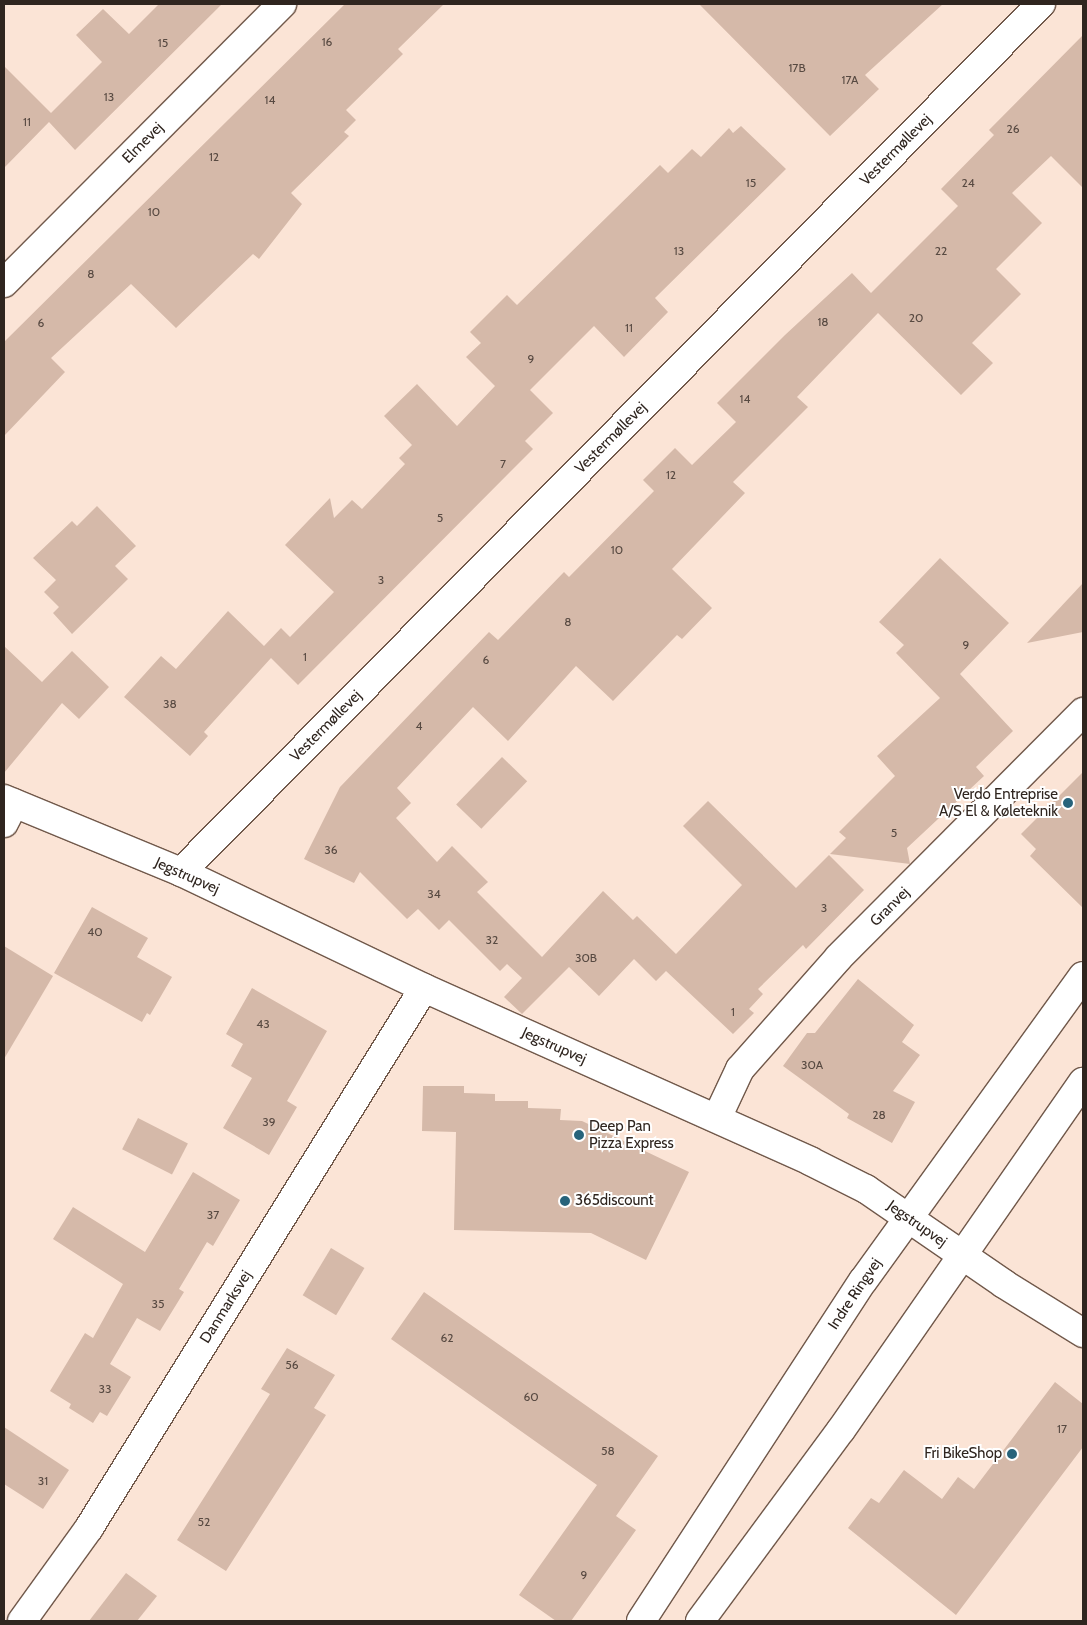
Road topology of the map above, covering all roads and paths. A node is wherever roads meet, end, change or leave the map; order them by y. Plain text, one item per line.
1 (282, 4) edge
2 (1041, 4) edge
3 (4, 283) edge
4 (1083, 712) edge
5 (7, 808) edge
6 (181, 872) junction
7 (1083, 976) edge
8 (424, 988) junction
9 (1083, 1082) edge
10 (717, 1118) junction
11 (908, 1218) junction
12 (961, 1255) junction
13 (1083, 1332) edge
14 (22, 1621) edge
15 (641, 1621) edge
16 (700, 1621) edge

1 - 3 street, Elmevej
2 - 6 street, Vestermøllevej
4 - 10 street, Granvej
5 - 6 street, Jegstrupvej
6 - 8 street, Jegstrupvej
7 - 11 street, Indre Ringvej
8 - 10 street, Jegstrupvej
8 - 14 street, Danmarksvej
9 - 12 street
10 - 11 street, Jegstrupvej
11 - 12 street, Jegstrupvej
11 - 15 street, Indre Ringvej
12 - 13 street, Jegstrupvej
12 - 16 street

